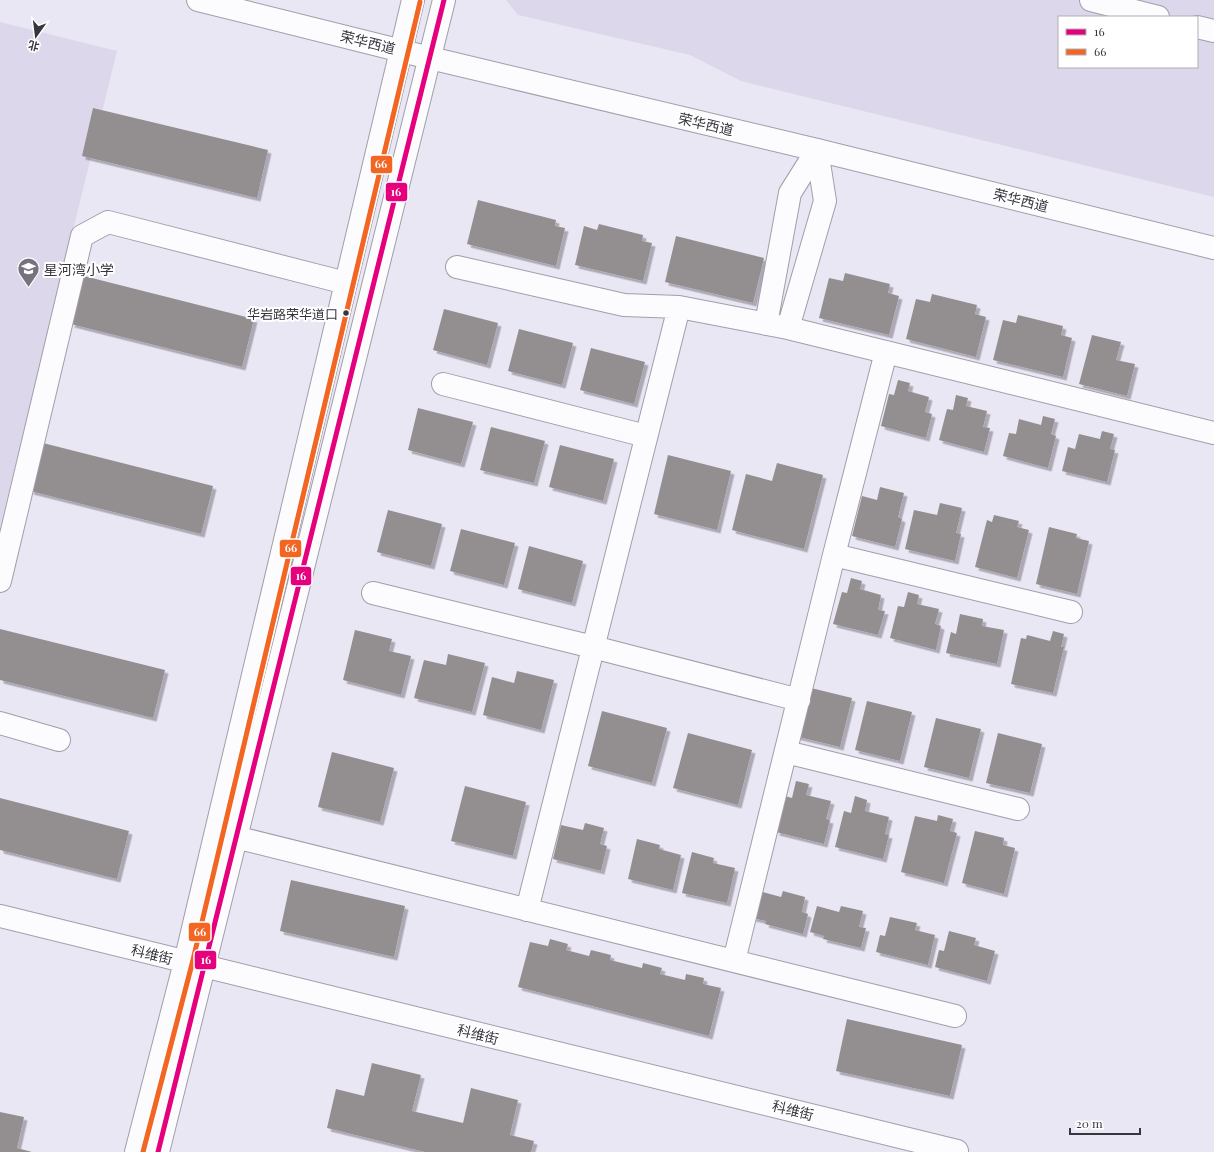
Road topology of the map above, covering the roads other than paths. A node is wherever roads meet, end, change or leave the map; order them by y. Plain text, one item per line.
1 (198, 0) edge
2 (413, 0) edge
3 (444, 0) edge
4 (1091, 0) edge
5 (1154, 16) edge
6 (1198, 27) edge
7 (1214, 31) edge
8 (401, 50) junction
9 (430, 58) junction
10 (817, 150) junction
11 (1214, 248) edge
12 (457, 268) dead end
13 (346, 283) junction
14 (679, 307) junction
15 (766, 324) junction
16 (788, 328) junction
17 (886, 352) junction
18 (443, 384) dead end
19 (1214, 433) edge
20 (646, 436) junction
21 (834, 555) junction
22 (0, 581) edge
23 (373, 593) dead end
24 (1071, 612) dead end
25 (593, 647) junction
26 (799, 700) junction
27 (0, 723) edge
28 (59, 740) dead end
29 (786, 752) junction
30 (1018, 808) dead end
31 (235, 837) junction
32 (527, 910) junction
33 (0, 916) edge
34 (734, 961) junction
35 (194, 964) junction
36 (955, 1016) dead end
37 (957, 1150) dead end
38 (136, 1152) edge
39 (158, 1152) edge

1 - 8 street, 荣华西道
2 - 8 street
3 - 9 street
4 - 5 street
6 - 7 street
8 - 9 street, 荣华西道
8 - 13 street
9 - 10 street, 荣华西道
9 - 31 street
10 - 11 street, 荣华西道
10 - 15 street
10 - 16 street
12 - 14 street
13 - 22 street
13 - 35 street
14 - 15 street
14 - 20 street
15 - 16 street
16 - 17 street
17 - 19 street
17 - 21 street
18 - 20 street
20 - 25 street
21 - 24 street
21 - 26 street
23 - 25 street
25 - 26 street
25 - 32 street
26 - 29 street
27 - 28 street
29 - 30 street
29 - 34 street
31 - 32 street
31 - 35 street
32 - 34 street
33 - 35 street, 科维街
34 - 36 street
35 - 37 street, 科维街
35 - 38 street
35 - 39 street

